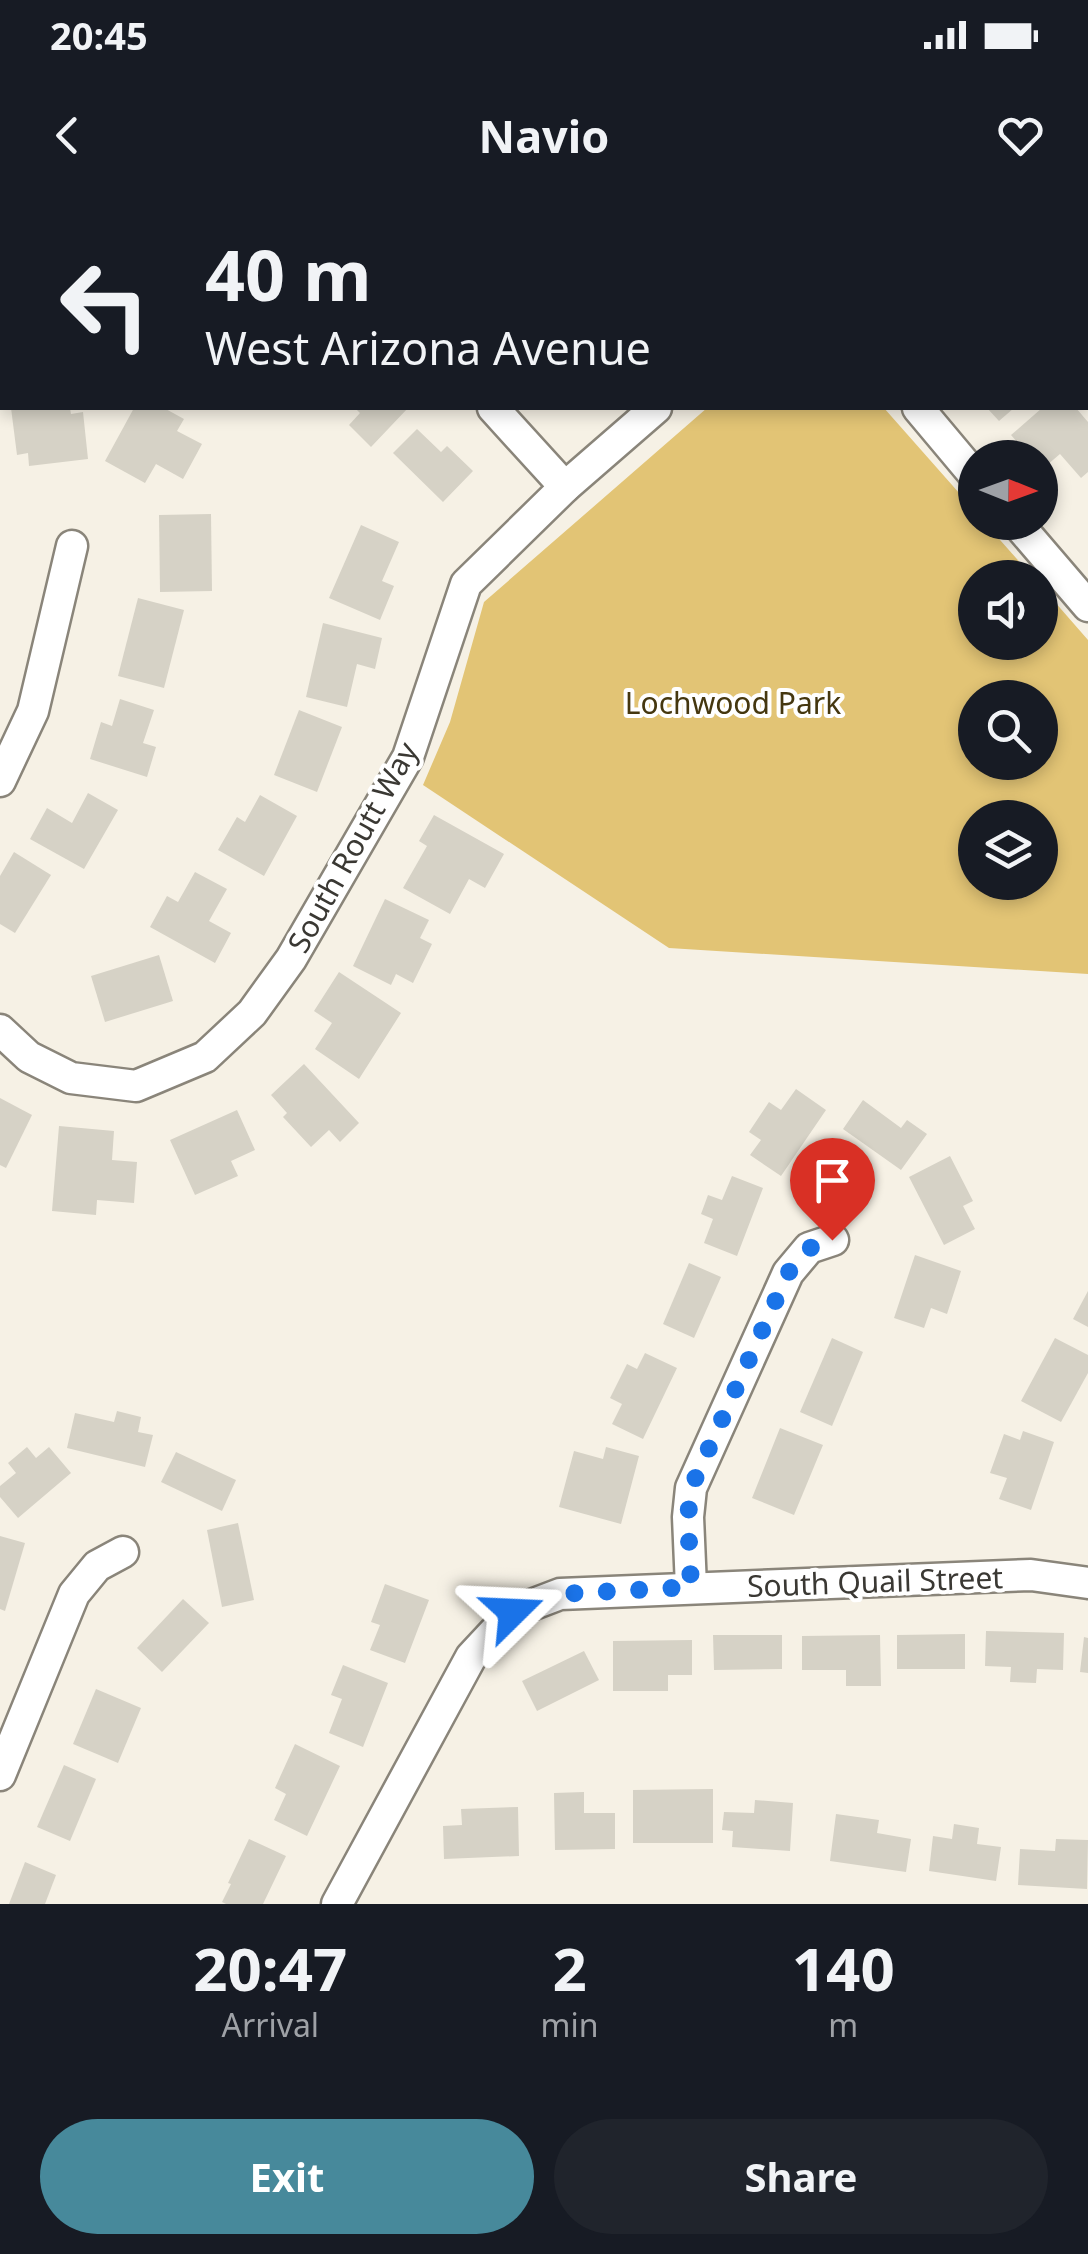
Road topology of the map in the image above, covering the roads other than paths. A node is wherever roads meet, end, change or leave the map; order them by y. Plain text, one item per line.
1 (495, 410) edge
2 (654, 410) edge
3 (920, 410) edge
4 (958, 456) edge
5 (565, 488) junction
6 (1031, 540) edge
7 (72, 546) dead end
8 (1088, 606) edge
9 (0, 781) edge
10 (0, 1030) edge
11 (832, 1240) dead end
12 (123, 1552) dead end
13 (1088, 1583) edge
14 (691, 1587) junction
15 (0, 1775) edge
16 (352, 1900) edge

1 - 5 street
2 - 5 street, South Routt Way
3 - 4 street
5 - 10 street, South Routt Way
6 - 8 street
7 - 9 street
11 - 14 street
12 - 15 street
13 - 14 street, South Quail Street
14 - 16 street, South Quail Street

